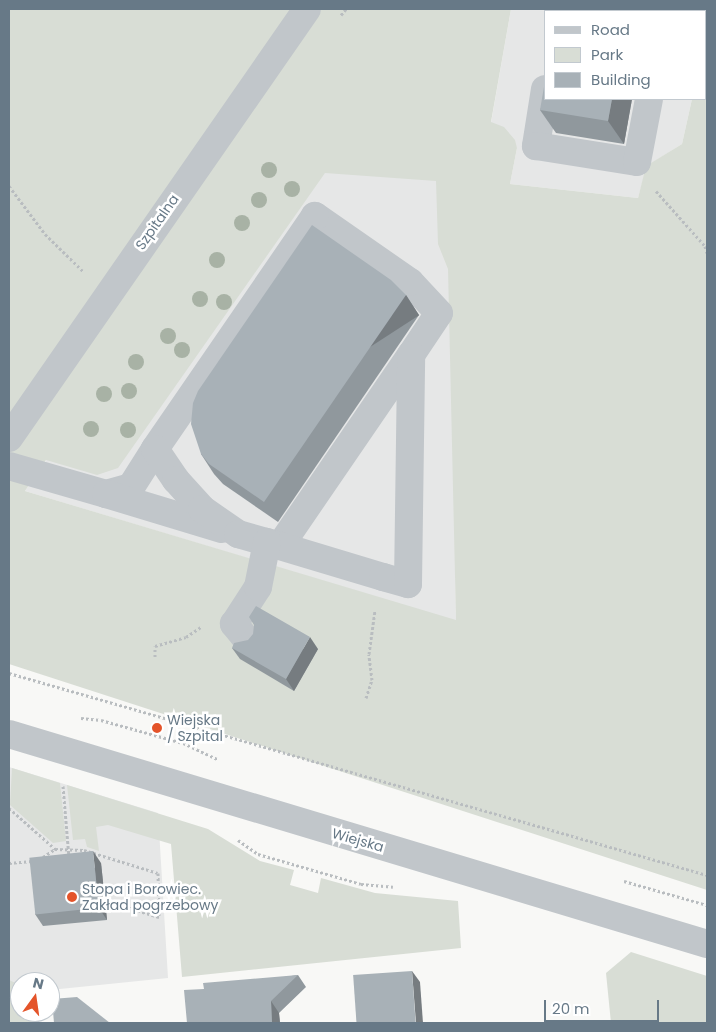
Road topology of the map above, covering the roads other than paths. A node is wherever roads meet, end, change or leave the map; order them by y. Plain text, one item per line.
1 (307, 9) edge
2 (544, 95) edge
3 (649, 100) edge
4 (411, 355) junction
5 (9, 438) edge
6 (155, 449) junction
7 (9, 466) edge
8 (106, 494) junction
9 (238, 534) junction
10 (273, 544) junction
11 (242, 629) road end
12 (9, 734) edge
13 (707, 944) edge

1 - 5 street, Szpitalna
2 - 3 street
4 - 6 street
4 - 10 street
4 - 10 street
6 - 8 street
6 - 9 street
7 - 8 street
8 - 9 street
9 - 10 street
10 - 11 street
12 - 13 street, Wiejska

